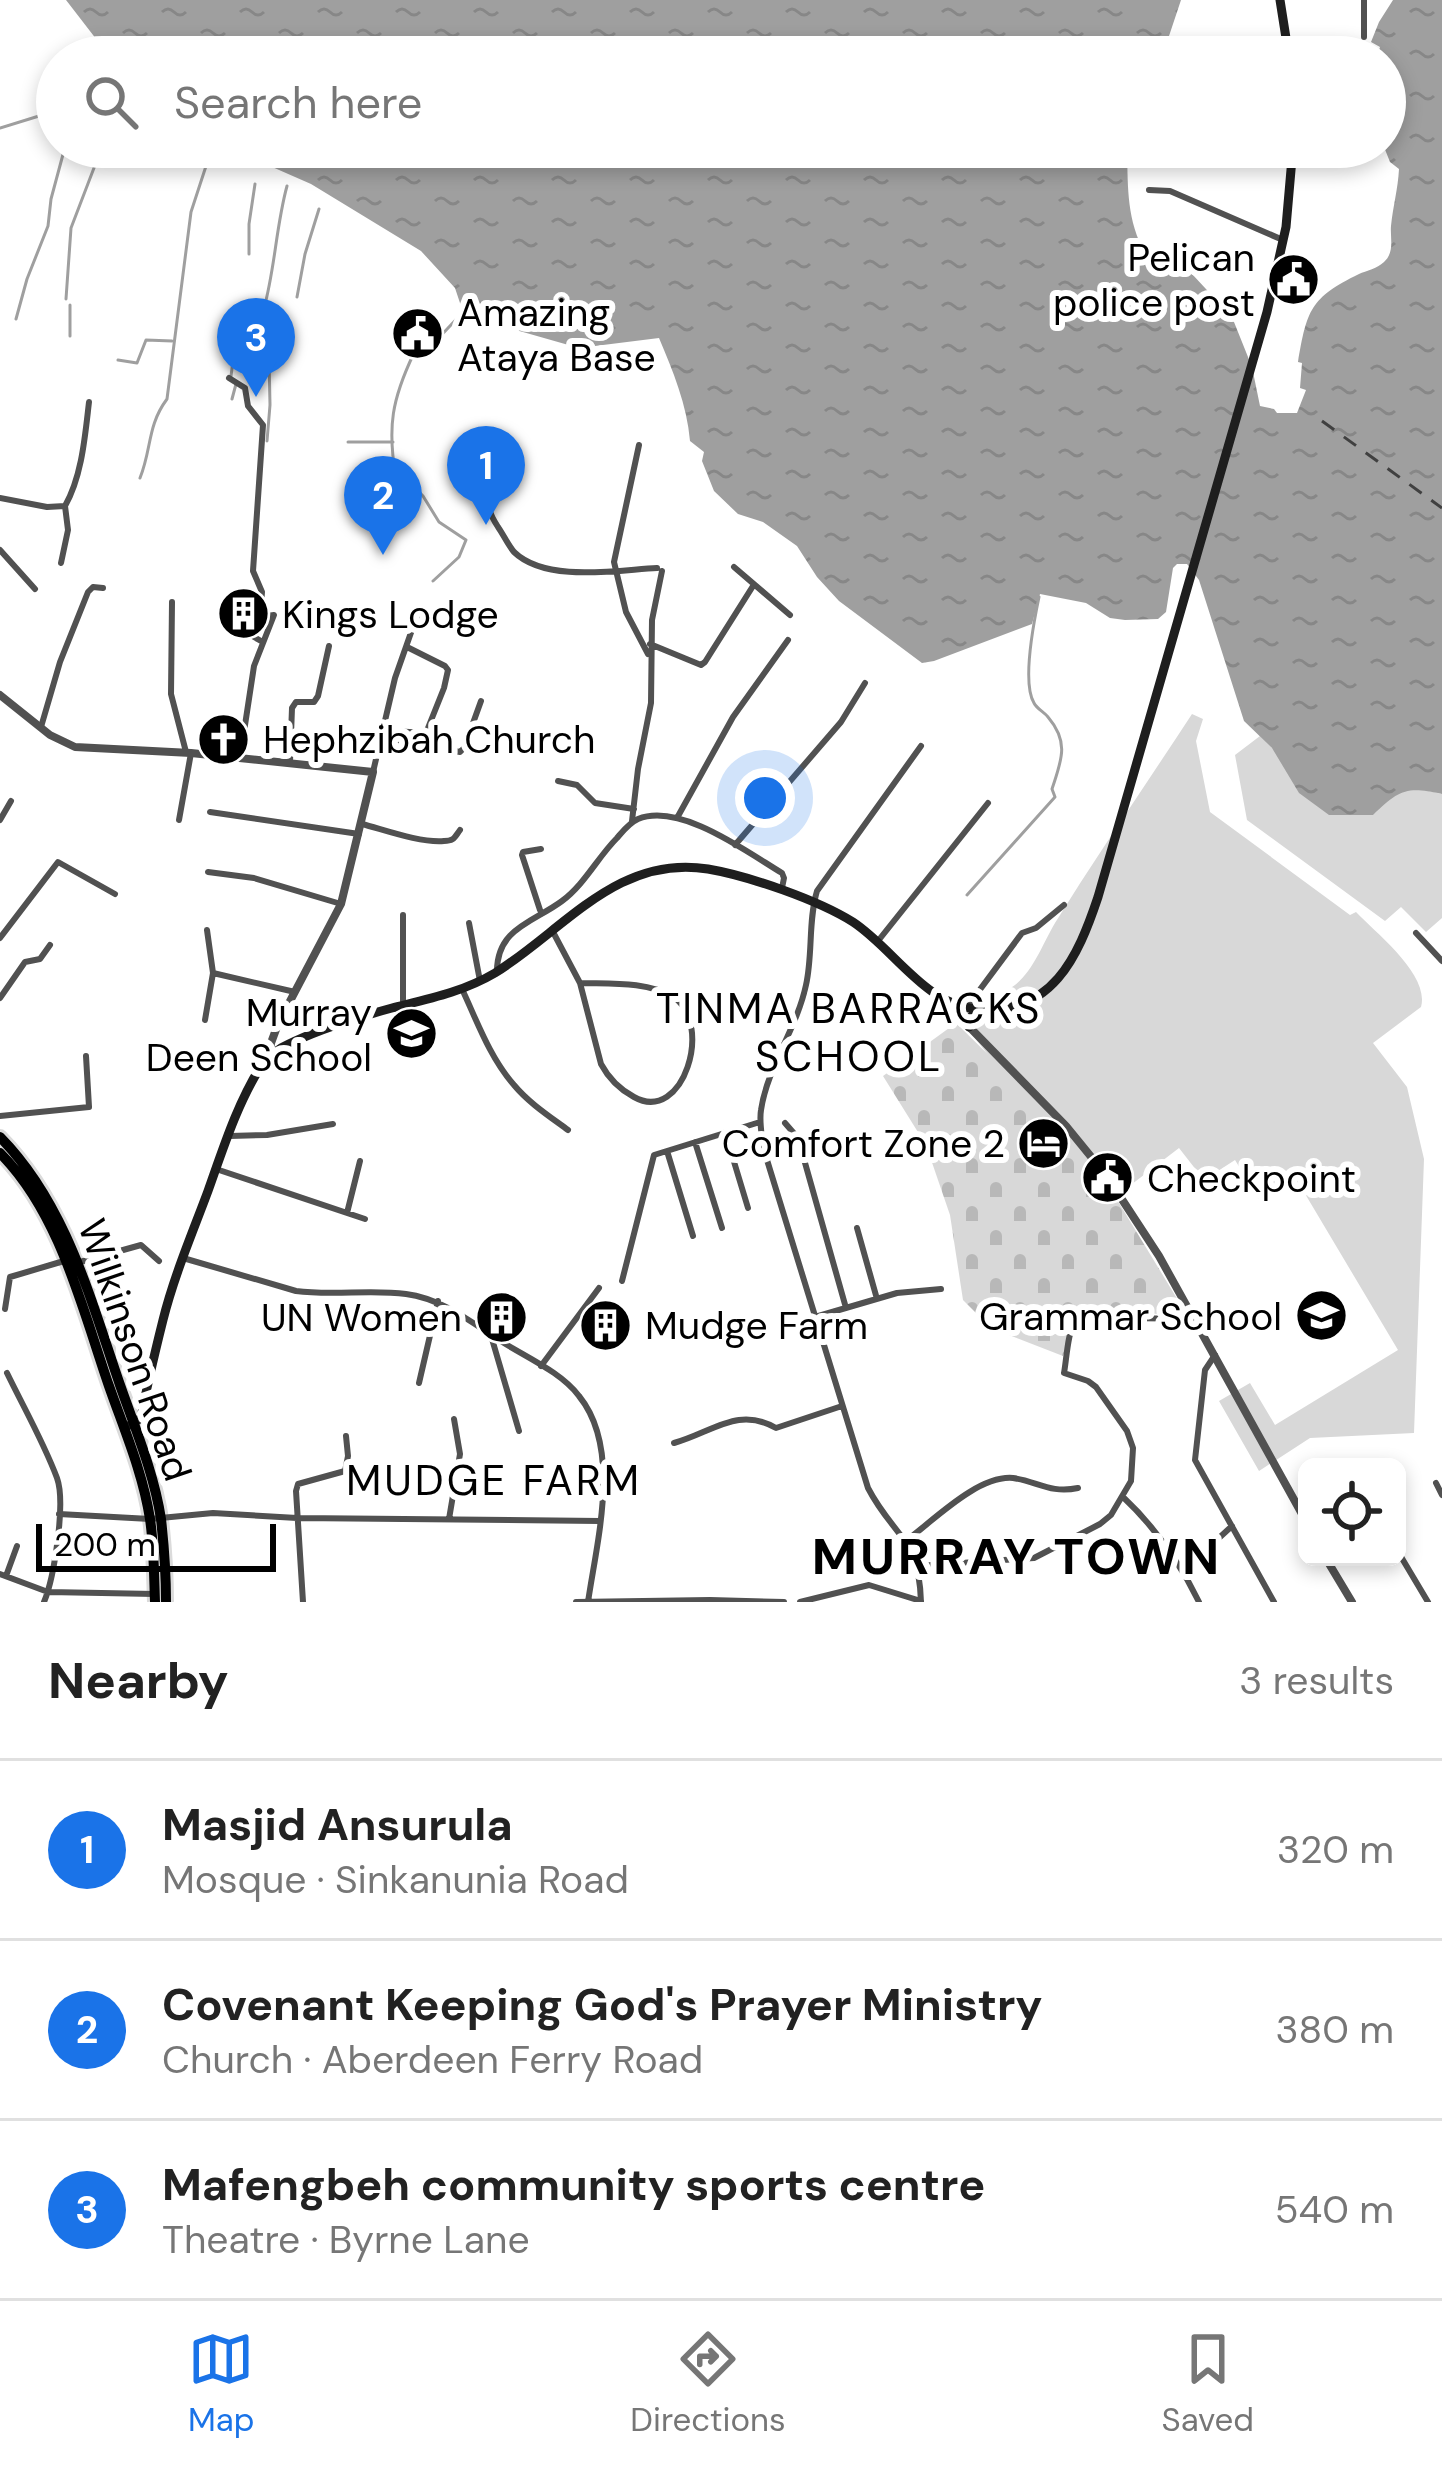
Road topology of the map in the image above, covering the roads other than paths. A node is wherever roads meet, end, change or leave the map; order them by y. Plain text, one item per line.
1 (1280, 0) edge
2 (1364, 0) edge
3 (1285, 36) edge
4 (1364, 36) edge
5 (1292, 168) edge
6 (1149, 190) dead end
7 (1283, 240) junction
8 (229, 378) dead end
9 (89, 402) dead end
10 (639, 445) dead end
11 (495, 492) dead end
12 (0, 498) edge
13 (65, 506) junction
14 (0, 550) edge
15 (62, 563) dead end
16 (734, 567) dead end
17 (615, 572) junction
18 (753, 586) junction
19 (103, 588) dead end
20 (35, 589) dead end
21 (172, 602) dead end
22 (420, 607) dead end
23 (790, 616) dead end
24 (228, 622) dead end
25 (788, 640) dead end
26 (262, 642) junction
27 (650, 644) junction
28 (329, 646) dead end
29 (406, 646) junction
30 (650, 657) junction
31 (865, 683) dead end
32 (0, 695) edge
33 (481, 701) dead end
34 (41, 728) junction
35 (383, 738) junction
36 (921, 746) dead end
37 (189, 753) junction
38 (240, 758) junction
39 (290, 762) junction
40 (373, 772) junction
41 (558, 781) dead end
42 (11, 801) dead end
43 (988, 803) dead end
44 (634, 809) junction
45 (210, 812) dead end
46 (677, 818) junction
47 (0, 820) edge
48 (179, 820) dead end
49 (632, 821) junction
50 (360, 829) junction
51 (460, 830) dead end
52 (735, 845) junction
53 (541, 849) dead end
54 (208, 872) dead end
55 (781, 891) junction
56 (115, 894) dead end
57 (815, 897) junction
58 (341, 904) junction
59 (1064, 905) dead end
60 (540, 912) junction
61 (403, 914) dead end
62 (469, 923) dead end
63 (207, 930) dead end
64 (553, 932) junction
65 (1417, 934) dead end
66 (0, 938) edge
67 (878, 942) junction
68 (50, 945) dead end
69 (1442, 961) edge
70 (496, 972) junction
71 (213, 973) junction
72 (480, 981) junction
73 (580, 983) junction
74 (462, 989) junction
75 (295, 992) junction
76 (0, 998) edge
77 (943, 1000) junction
78 (403, 1006) junction
79 (972, 1008) junction
80 (205, 1020) dead end
81 (969, 1027) junction
82 (270, 1054) junction
83 (86, 1056) dead end
84 (0, 1116) edge
85 (760, 1122) junction
86 (785, 1123) dead end
87 (333, 1124) dead end
88 (568, 1130) dead end
89 (725, 1132) junction
90 (228, 1136) junction
91 (0, 1137) edge
92 (695, 1142) junction
93 (667, 1150) junction
94 (0, 1153) edge
95 (360, 1161) dead end
96 (216, 1169) junction
97 (748, 1208) dead end
98 (347, 1213) junction
99 (365, 1220) dead end
100 (722, 1228) dead end
101 (857, 1228) dead end
102 (693, 1236) dead end
103 (182, 1258) junction
104 (70, 1262) junction
105 (159, 1262) dead end
106 (622, 1281) dead end
107 (599, 1288) dead end
108 (941, 1289) dead end
109 (877, 1299) junction
110 (437, 1301) junction
111 (846, 1308) junction
112 (5, 1310) dead end
113 (815, 1317) junction
114 (1195, 1319) junction
115 (491, 1335) junction
116 (1215, 1355) junction
117 (542, 1366) junction
118 (7, 1373) dead end
119 (419, 1383) dead end
120 (144, 1402) joint
121 (842, 1406) junction
122 (129, 1418) junction
123 (454, 1419) dead end
124 (519, 1431) dead end
125 (346, 1436) dead end
126 (674, 1443) dead end
127 (1436, 1483) dead end
128 (1078, 1489) dead end
129 (1442, 1495) edge
130 (1123, 1497) junction
131 (1298, 1507) edge
132 (59, 1514) junction
133 (155, 1518) junction
134 (297, 1518) junction
135 (449, 1519) junction
136 (600, 1521) junction
137 (1232, 1526) junction
138 (907, 1540) junction
139 (17, 1546) dead end
140 (1406, 1565) edge
141 (918, 1566) junction
142 (1330, 1566) edge
143 (1184, 1570) junction
144 (3, 1575) edge
145 (48, 1592) junction
146 (158, 1600) edge
147 (921, 1601) edge
148 (44, 1602) edge
149 (303, 1602) edge
150 (576, 1602) edge
151 (588, 1602) edge
152 (784, 1602) edge
153 (800, 1602) edge
154 (1199, 1602) edge
155 (1274, 1602) edge
156 (1352, 1602) edge
157 (1428, 1602) edge

1 - 3 main road
2 - 4 street
5 - 7 main road
6 - 7 street
7 - 79 main road
8 - 26 street
9 - 13 street
10 - 17 street
11 - 17 street
12 - 13 street
13 - 15 street
14 - 20 street
16 - 18 street
17 - 27 street
17 - 30 street
18 - 23 street
18 - 27 street
19 - 34 street
21 - 37 street
22 - 29 street
24 - 26 street
25 - 46 street
26 - 38 street
27 - 30 street
28 - 39 street
29 - 35 street
29 - 35 street
30 - 44 street
31 - 52 street
32 - 34 street
33 - 35 street
34 - 37 street
35 - 40 street
36 - 57 street
37 - 38 street
37 - 48 street
38 - 39 street
39 - 40 street
40 - 50 street
41 - 44 street
42 - 47 street
43 - 67 street
44 - 49 street
45 - 50 street
46 - 49 street
46 - 52 street
49 - 60 street
50 - 51 street
50 - 58 street
52 - 55 street
53 - 60 street
54 - 58 street
55 - 57 main road
55 - 64 main road
56 - 66 street
57 - 67 main road
57 - 85 street
58 - 75 street
59 - 79 street
60 - 70 street
61 - 78 street
62 - 72 street
63 - 71 street
64 - 70 main road
64 - 73 street
65 - 69 street
67 - 77 main road
68 - 76 street
70 - 72 main road
71 - 75 street
71 - 80 street
72 - 74 main road
73 - 73 street
74 - 78 main road
74 - 88 street
75 - 82 street
77 - 79 main road
77 - 81 street
78 - 82 main road
79 - 81 main road
81 - 114 street
82 - 90 main road
83 - 84 street
85 - 89 street
85 - 113 street
86 - 111 street
87 - 90 street
89 - 92 street
89 - 97 street
90 - 96 main road
91 - 104 main road, Wilkinson Road
92 - 93 street
92 - 100 street
93 - 102 street
93 - 106 street
94 - 104 main road, Wilkinson Road
95 - 98 street
96 - 98 street
96 - 103 main road
98 - 99 street
101 - 109 street
103 - 110 street
103 - 120 main road
104 - 105 street
104 - 112 street
104 - 122 main road, Wilkinson Road
107 - 117 street
108 - 109 street
109 - 111 street
110 - 115 street
110 - 119 street
111 - 113 street
113 - 121 street
114 - 116 street
114 - 130 street
115 - 117 street
115 - 124 street
116 - 131 street
116 - 137 street
117 - 136 street
118 - 132 street
120 - 122 main road
121 - 126 street
121 - 138 street
122 - 133 main road, Wilkinson Road
122 - 133 main road, Wilkinson Road
123 - 135 street
125 - 134 street
127 - 129 street
128 - 138 street
130 - 141 street
130 - 143 street
132 - 133 street
132 - 145 street
133 - 134 street
133 - 146 main road, Wilkinson Road
134 - 135 street
134 - 149 street
135 - 136 street
136 - 151 street
137 - 143 street
137 - 155 street
138 - 141 street
139 - 144 street
140 - 157 street
141 - 147 street
142 - 156 street
143 - 154 street
144 - 145 street
145 - 146 street
145 - 148 street
147 - 153 street
150 - 151 street
151 - 152 street

